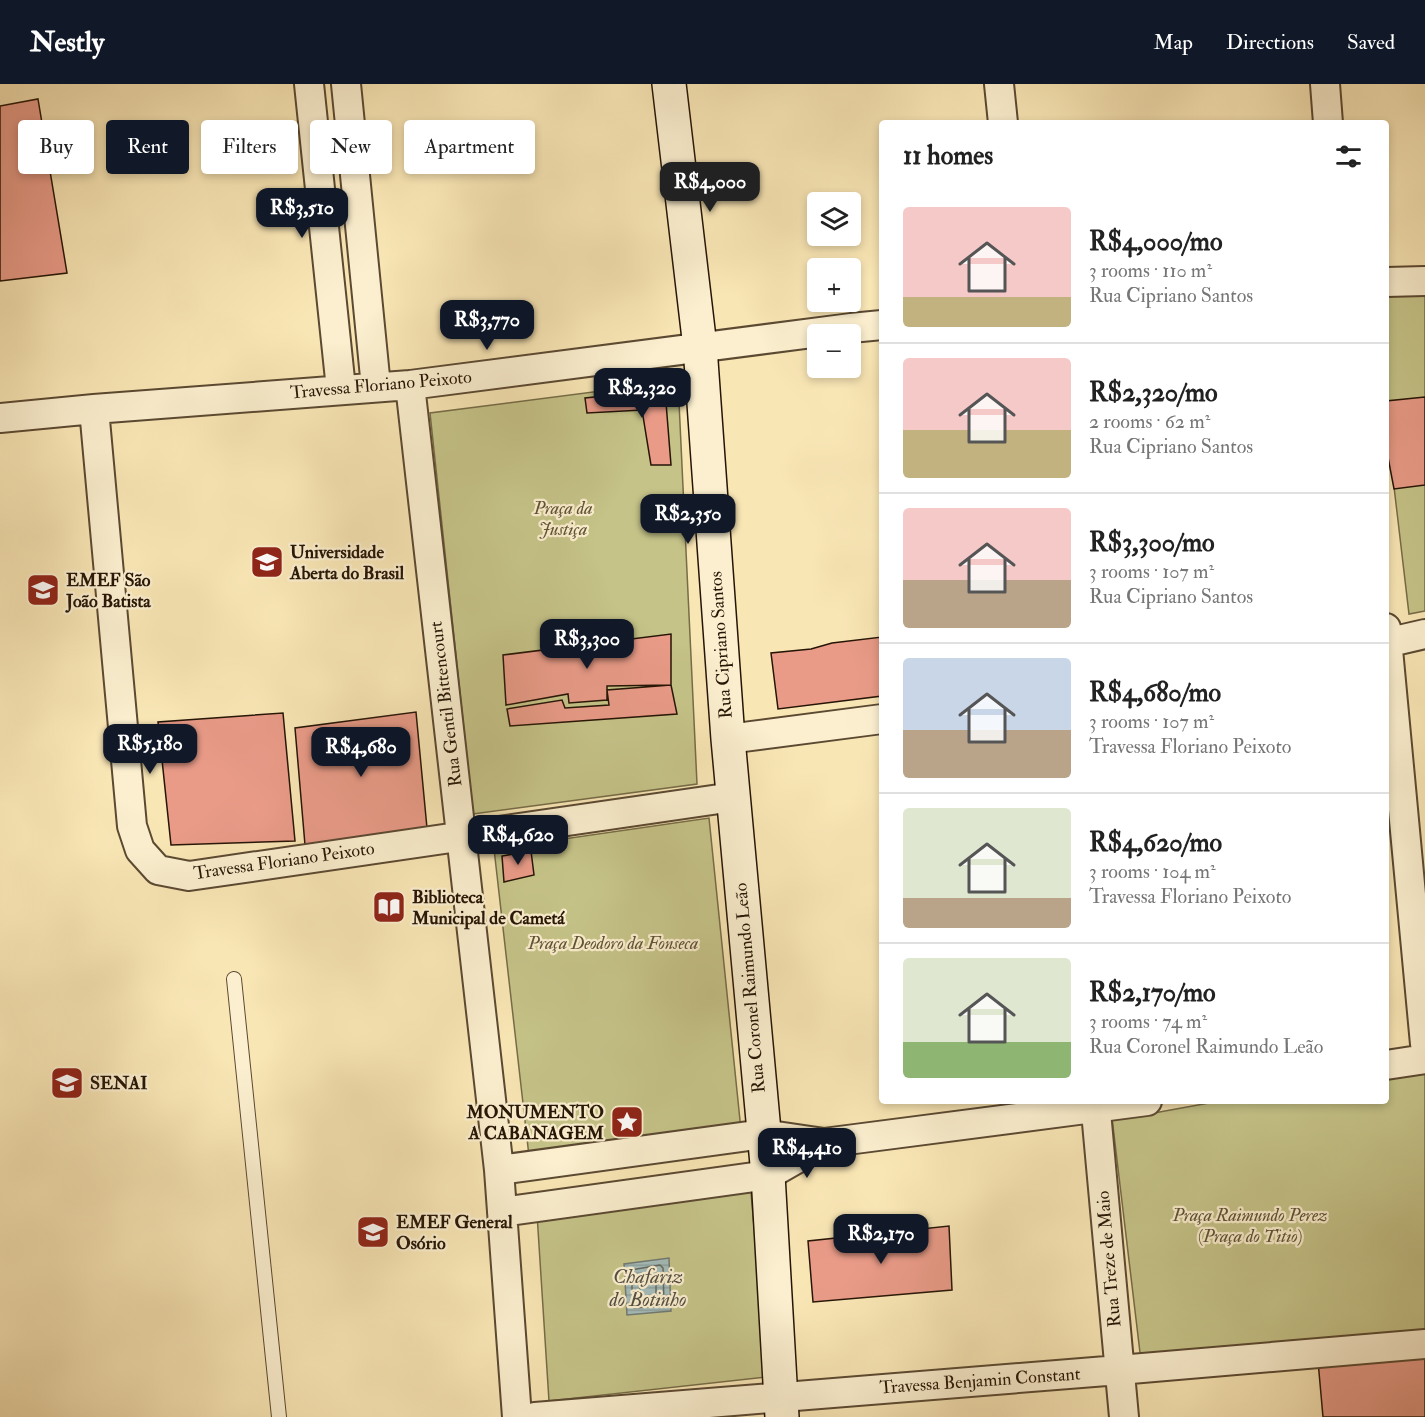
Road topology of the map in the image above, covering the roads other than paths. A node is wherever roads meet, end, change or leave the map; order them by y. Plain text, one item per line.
1 (309, 84) edge
2 (346, 84) edge
3 (669, 84) edge
4 (999, 84) edge
5 (1324, 84) edge
6 (1003, 120) edge
7 (1328, 120) edge
8 (1425, 281) edge
9 (1389, 282) edge
10 (879, 325) edge
11 (700, 347) junction
12 (410, 385) junction
13 (376, 387) junction
14 (341, 389) junction
15 (94, 409) junction
16 (0, 418) edge
17 (1425, 634) edge
18 (1389, 637) edge
19 (1389, 658) edge
20 (879, 719) edge
21 (728, 740) junction
22 (733, 797) junction
23 (462, 836) junction
24 (234, 979) dead end
25 (1425, 1044) edge
26 (1425, 1059) edge
27 (1389, 1065) edge
28 (1095, 1105) edge
29 (763, 1134) junction
30 (824, 1143) junction
31 (499, 1170) junction
32 (768, 1175) junction
33 (502, 1212) junction
34 (1425, 1344) edge
35 (1119, 1370) junction
36 (781, 1407) edge
37 (279, 1417) edge
38 (517, 1417) edge
39 (535, 1417) edge
40 (1124, 1417) edge

1 - 14 street
2 - 13 street
3 - 11 main road, Rua Cipriano Santos
4 - 6 street
5 - 7 street
8 - 9 street
10 - 11 street, Travessa Floriano Peixoto
11 - 12 street, Travessa Floriano Peixoto
11 - 21 main road, Rua Cipriano Santos
12 - 13 street, Travessa Floriano Peixoto
12 - 23 street, Rua Gentil Bittencourt
13 - 14 street, Travessa Floriano Peixoto
14 - 15 street, Travessa Floriano Peixoto
15 - 16 street, Travessa Floriano Peixoto
15 - 23 street, Travessa Floriano Peixoto
17 - 18 street
19 - 25 street
20 - 21 street
21 - 22 main road, Rua Coronel Raimundo Leão
22 - 23 street, Travessa Floriano Peixoto
22 - 29 main road, Rua Coronel Raimundo Leão
23 - 31 street, Rua Gentil Bittencourt
24 - 37 lane
26 - 27 street
28 - 30 street
28 - 35 street, Rua Treze de Maio
29 - 30 street
29 - 31 street
29 - 32 main road, Rua Coronel Raimundo Leão
30 - 32 street
31 - 33 street, Rua Gentil Bittencourt
32 - 33 street
32 - 36 main road, Rua Coronel Raimundo Leão
33 - 38 street, Rua Gentil Bittencourt
34 - 35 street, Travessa Benjamin Constant
35 - 36 street, Travessa Benjamin Constant
35 - 40 street, Rua Treze de Maio
36 - 39 street, Travessa Benjamin Constant

